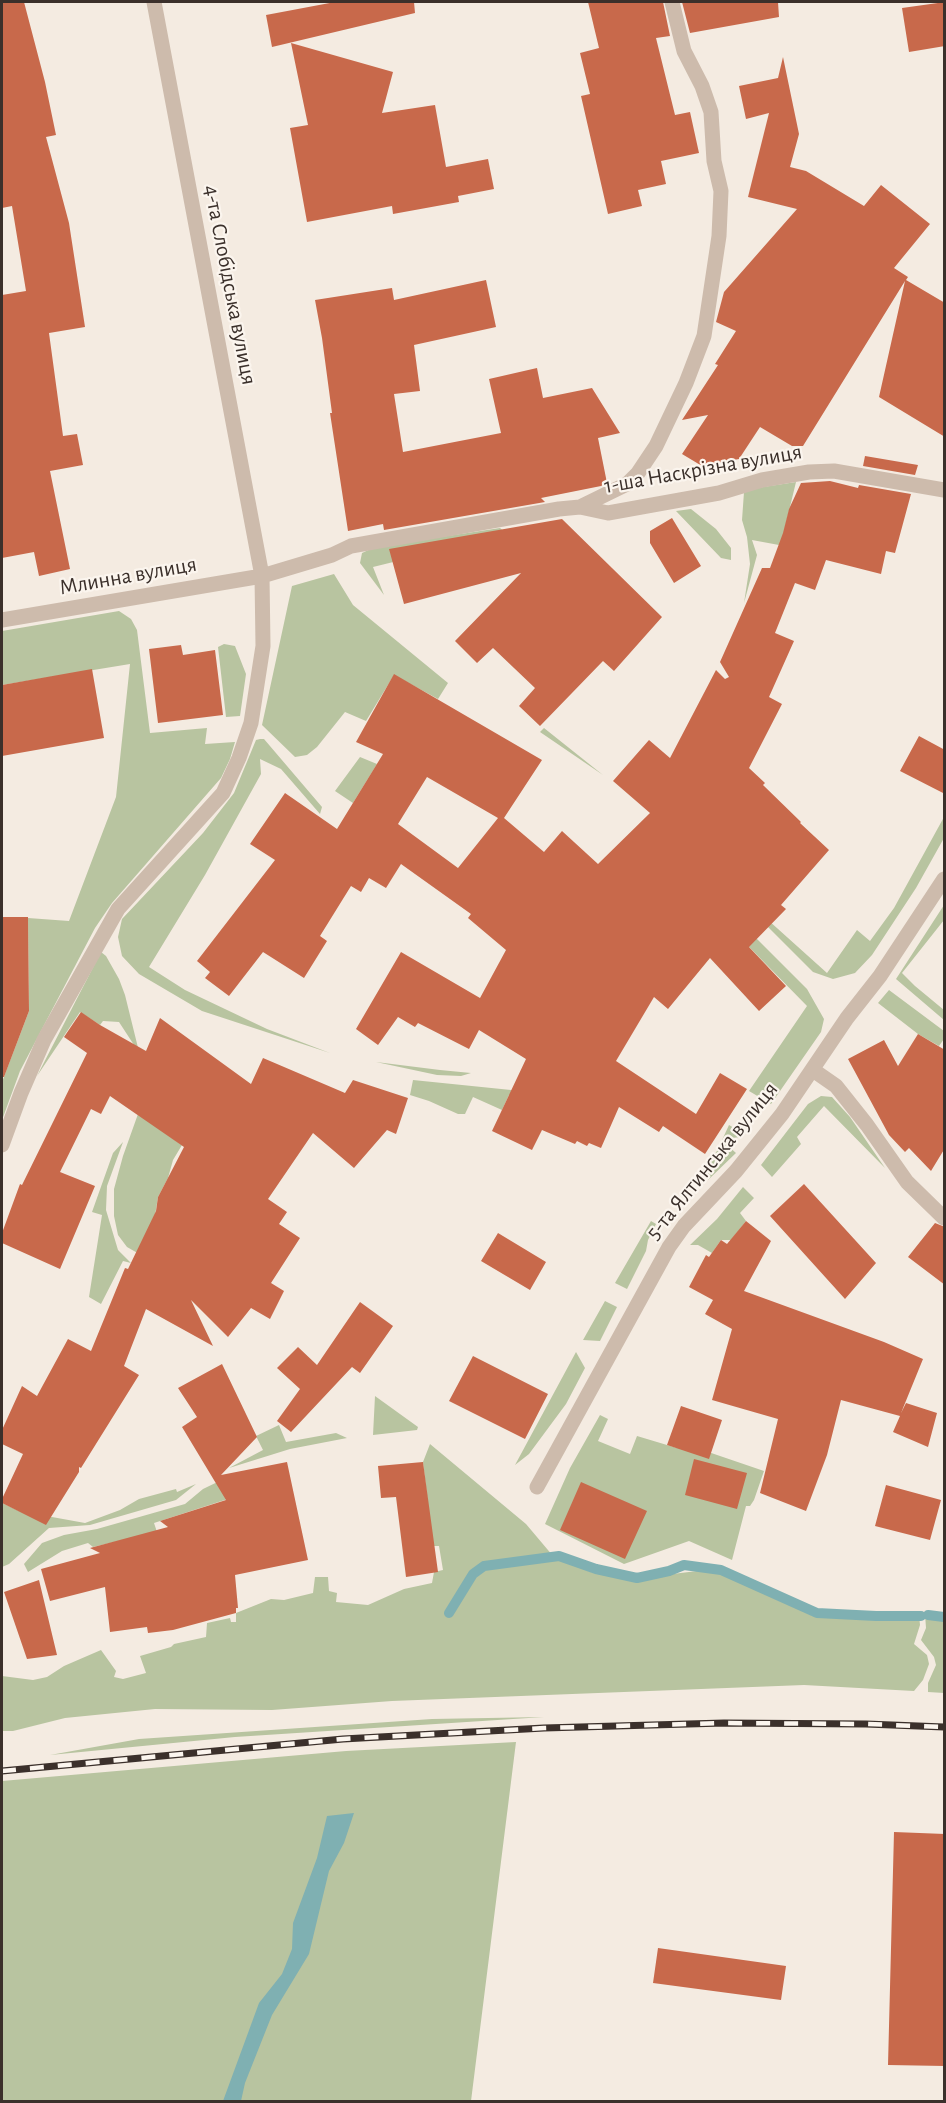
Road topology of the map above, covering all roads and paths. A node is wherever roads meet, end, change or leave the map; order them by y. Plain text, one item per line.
1 (154, 2) edge
2 (672, 2) edge
3 (945, 490) edge
4 (580, 507) junction
5 (262, 576) junction
6 (2, 620) edge
7 (945, 879) edge
8 (813, 1070) junction
9 (2, 1145) edge
10 (945, 1218) edge
11 (537, 1487) dead end

1 - 5 street, 4-та Слобідська вулиця
2 - 4 street
3 - 4 street, 1-ша Наскрізна вулиця
4 - 5 street, 1-ша Наскрізна вулиця
5 - 6 street, Млинна вулиця
5 - 9 street, 4-та Слобідська вулиця
7 - 8 street, 5-та Ялтинська вулиця
8 - 10 street
8 - 11 street, 5-та Ялтинська вулиця

